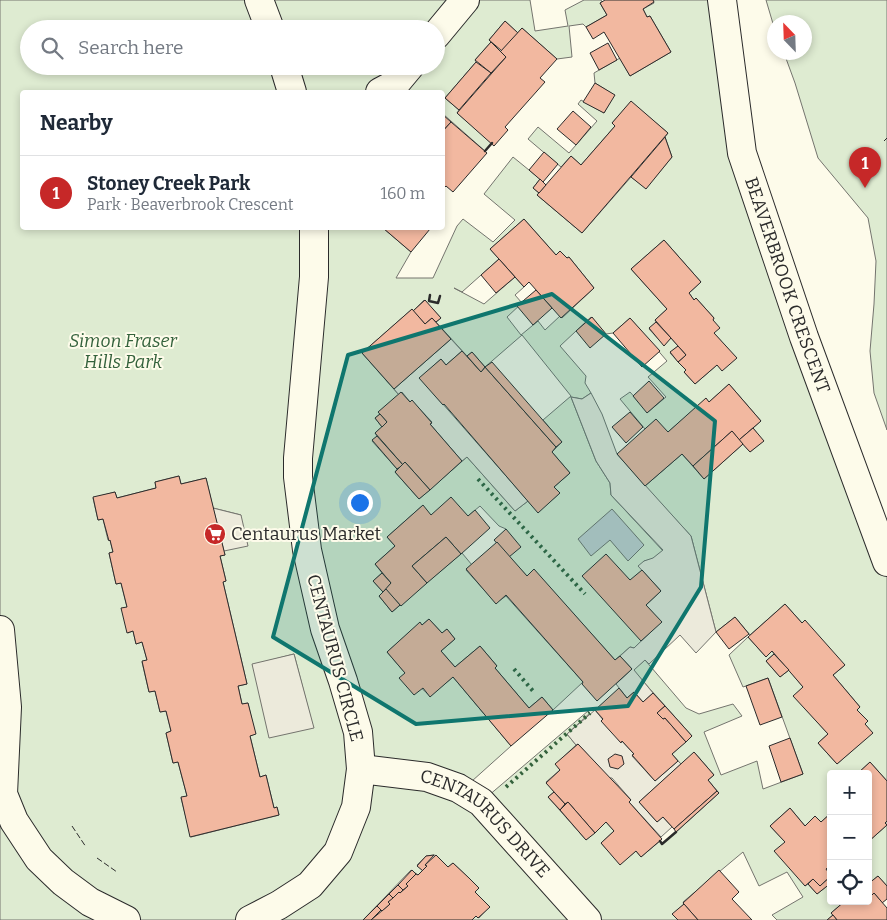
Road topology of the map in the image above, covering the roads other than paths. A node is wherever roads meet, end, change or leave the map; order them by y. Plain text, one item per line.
1 (259, 0) edge
2 (465, 0) edge
3 (722, 0) edge
4 (267, 20) edge
5 (445, 24) edge
6 (287, 75) edge
7 (403, 75) edge
8 (291, 90) edge
9 (384, 90) edge
10 (314, 230) edge
11 (887, 562) edge
12 (0, 630) edge
13 (361, 769) junction
14 (2, 795) edge
15 (126, 920) edge
16 (250, 920) edge
17 (587, 920) edge

1 - 4 street
2 - 5 street
3 - 11 street, BEAVERBROOK CRESCENT
6 - 8 street
7 - 9 street
10 - 13 street, CENTAURUS CIRCLE
12 - 14 street
13 - 16 street, CENTAURUS CIRCLE
13 - 17 street, CENTAURUS DRIVE
14 - 15 street

